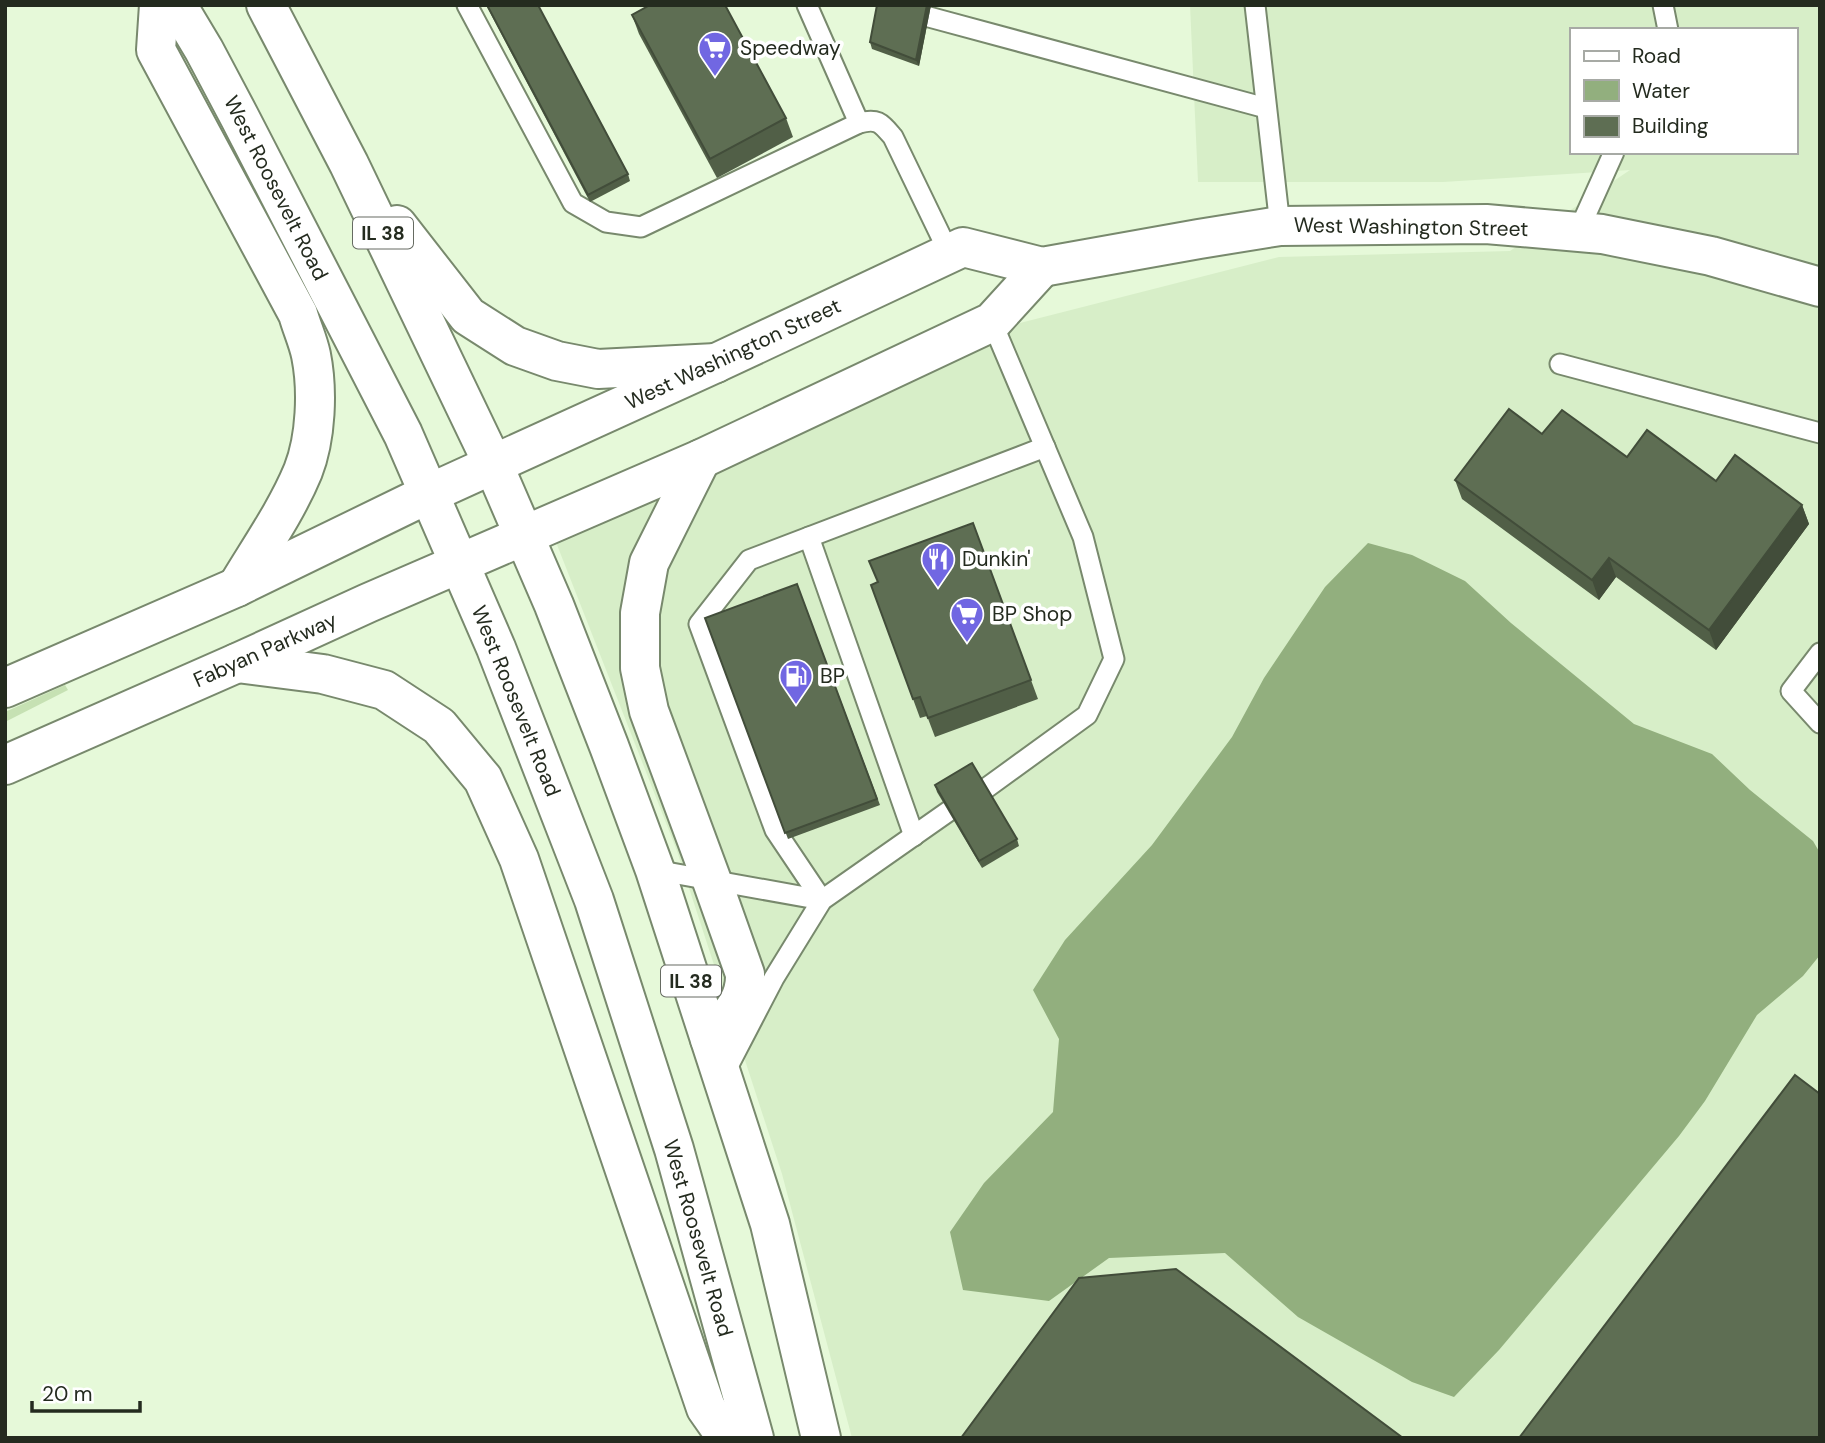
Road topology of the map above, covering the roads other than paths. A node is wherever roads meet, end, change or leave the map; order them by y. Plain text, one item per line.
1 (159, 5) edge
2 (177, 5) edge
3 (265, 5) edge
4 (467, 5) edge
5 (807, 5) edge
6 (1255, 5) edge
7 (1663, 5) edge
8 (929, 17) edge
9 (1668, 28) edge
10 (1266, 108) junction
11 (859, 122) junction
12 (1613, 154) edge
13 (349, 164) junction
14 (1280, 226) junction
15 (1578, 232) junction
16 (949, 253) junction
17 (1042, 267) junction
18 (1820, 287) edge
19 (992, 322) junction
20 (716, 363) junction
21 (1560, 364) dead end
22 (1820, 433) edge
23 (1045, 447) junction
24 (701, 459) junction
25 (493, 464) junction
26 (428, 494) junction
27 (524, 535) junction
28 (809, 537) junction
29 (458, 564) junction
30 (237, 587) junction
31 (1820, 653) edge
32 (237, 663) junction
33 (5, 688) edge
34 (1820, 723) edge
35 (5, 765) edge
36 (985, 789) edge
37 (949, 811) edge
38 (914, 836) junction
39 (655, 870) junction
40 (712, 881) junction
41 (822, 900) junction
42 (710, 1039) junction
43 (723, 1077) junction
44 (727, 1438) edge
45 (754, 1438) edge
46 (821, 1438) edge

1 - 30 main road
2 - 26 main road, West Roosevelt Road
3 - 13 main road, IL 38
4 - 11 lane
5 - 11 lane
6 - 10 lane
7 - 9 lane
8 - 10 lane
10 - 14 lane
11 - 16 lane
12 - 15 lane
13 - 20 main road
13 - 25 main road, IL 38
14 - 15 main road, West Washington Street
14 - 17 main road, West Washington Street
15 - 18 main road, West Washington Street
16 - 17 main road, West Washington Street
16 - 20 main road, West Washington Street
17 - 19 main road
19 - 23 lane
19 - 24 main road
20 - 25 main road, West Washington Street
21 - 22 lane
23 - 28 lane
23 - 36 lane
24 - 27 main road
24 - 40 main road
25 - 26 main road, West Washington Street
25 - 27 main road, IL 38
26 - 29 main road, West Roosevelt Road
26 - 30 main road
27 - 29 main road, Fabyan Parkway
27 - 39 main road, IL 38
28 - 38 lane
28 - 41 lane
29 - 32 main road, Fabyan Parkway
29 - 45 main road, West Roosevelt Road
30 - 33 main road
31 - 34 lane
32 - 35 main road, Fabyan Parkway
32 - 44 main road
37 - 38 lane
38 - 41 lane
39 - 40 lane
39 - 42 main road, IL 38
40 - 41 lane
40 - 42 main road
41 - 43 lane
42 - 43 main road, IL 38
43 - 46 main road, IL 38

